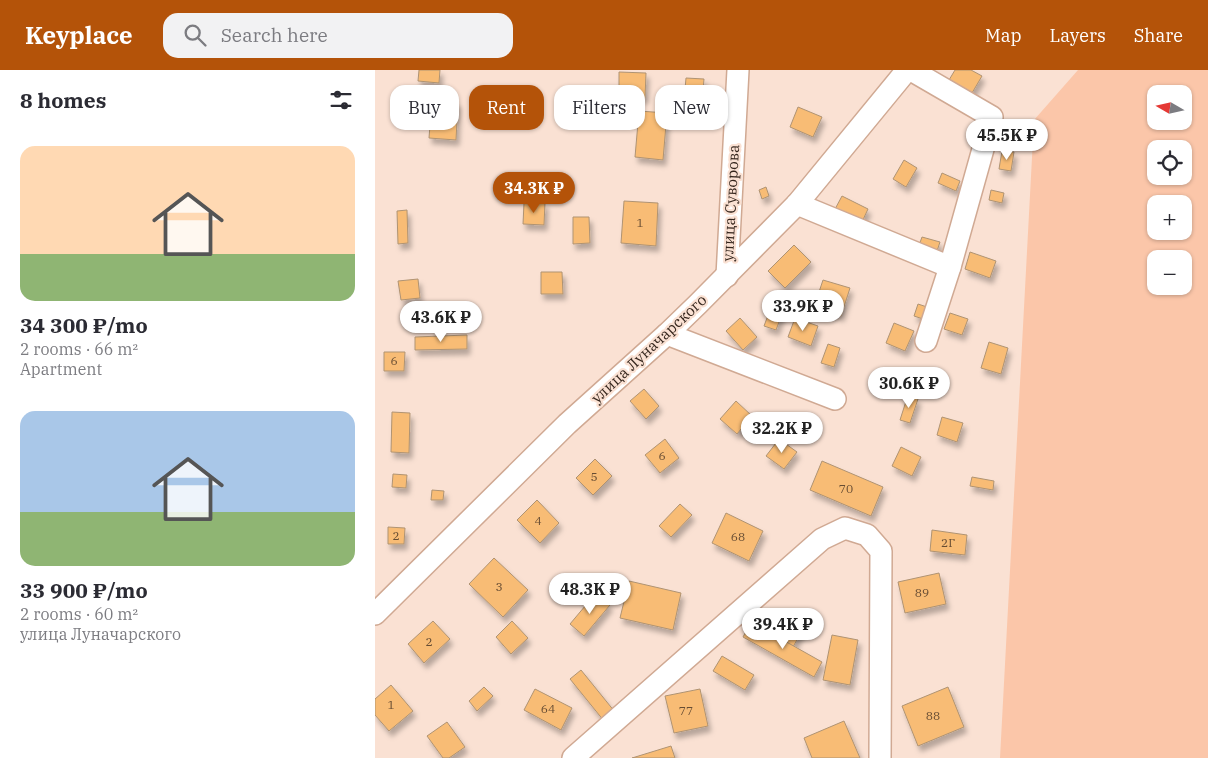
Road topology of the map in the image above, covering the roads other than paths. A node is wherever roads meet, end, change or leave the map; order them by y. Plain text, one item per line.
1 (738, 70) edge
2 (907, 70) edge
3 (911, 70) edge
4 (797, 204) junction
5 (950, 267) junction
6 (727, 276) junction
7 (667, 334) junction
8 (926, 341) dead end
9 (835, 399) dead end
10 (375, 614) edge
11 (573, 758) edge
12 (880, 758) edge

1 - 6 street, улица Суворова
2 - 4 street, улица Луначарского
3 - 5 street
4 - 5 street
4 - 6 street, улица Луначарского
5 - 8 street
6 - 7 street, улица Луначарского
7 - 9 street
7 - 10 street, улица Луначарского
11 - 12 street

